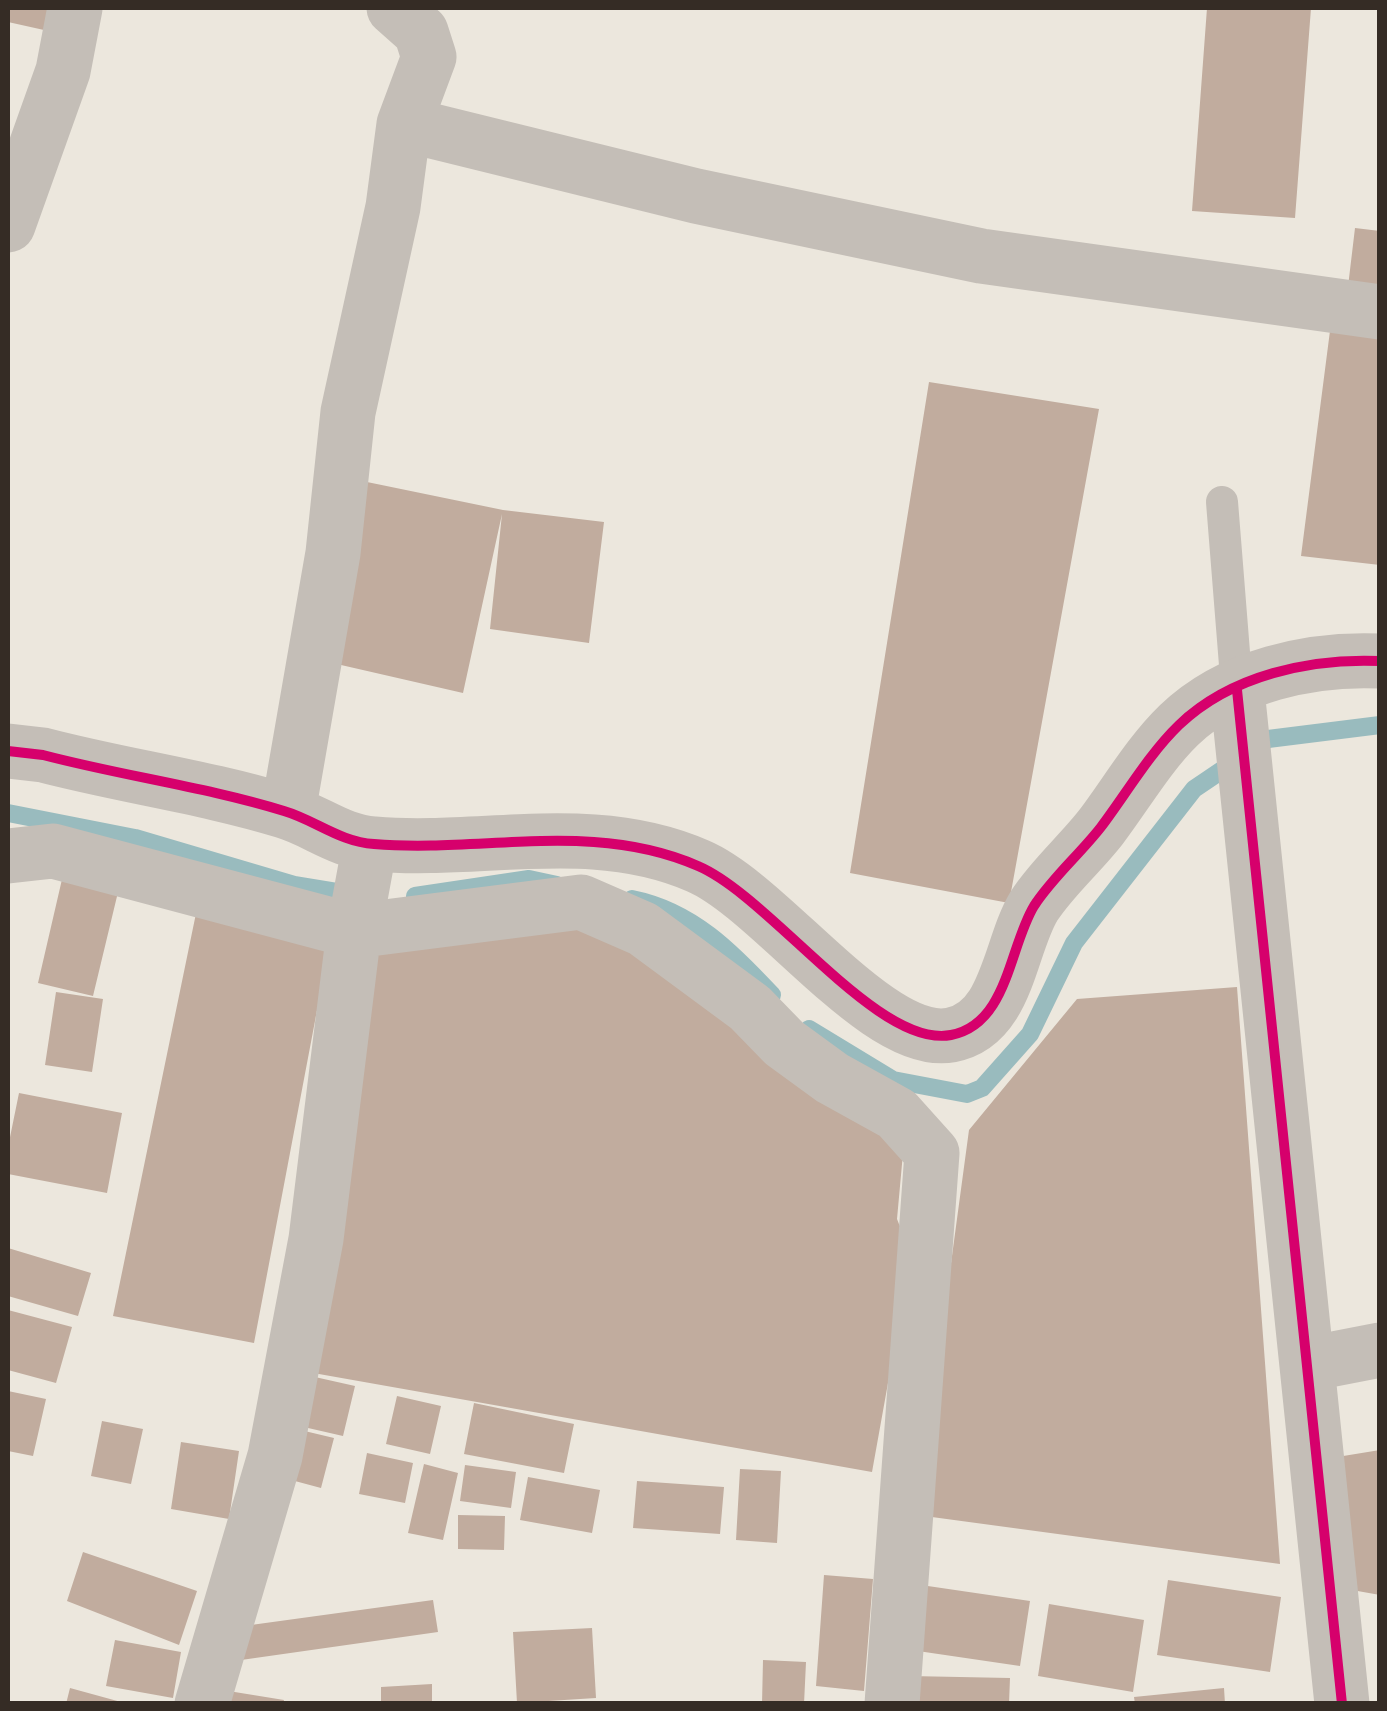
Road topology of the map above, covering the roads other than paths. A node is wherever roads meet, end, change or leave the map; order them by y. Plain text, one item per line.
1 (75, 8) edge
2 (394, 8) edge
3 (404, 124) junction
4 (8, 224) edge
5 (1380, 312) edge
6 (1222, 502) dead end
7 (1380, 661) edge
8 (1240, 712) junction
9 (8, 751) edge
10 (288, 812) junction
11 (8, 856) edge
12 (363, 884) junction
13 (1380, 1350) edge
14 (1308, 1364) junction
15 (202, 1704) edge
16 (892, 1704) edge
17 (1342, 1704) edge

1 - 4 street
2 - 3 street
3 - 5 street
3 - 10 street
6 - 8 lane
7 - 8 street
8 - 12 street
8 - 14 street
9 - 10 street
10 - 12 street
11 - 12 street
12 - 15 street
12 - 16 street
13 - 14 street
14 - 17 street

